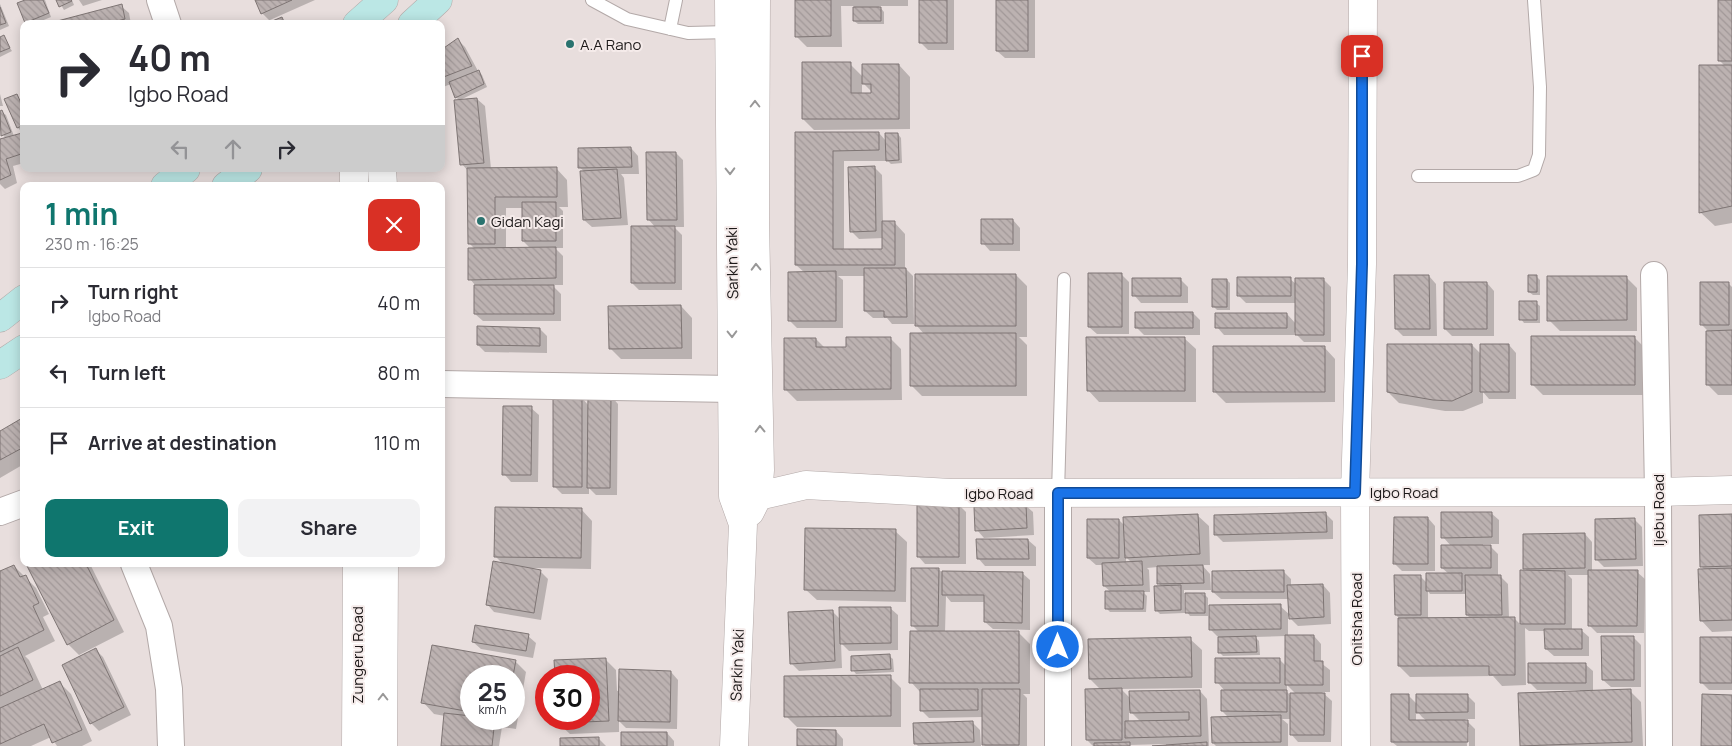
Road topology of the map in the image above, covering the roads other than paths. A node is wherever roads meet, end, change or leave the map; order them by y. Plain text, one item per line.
1 (160, 0) edge
2 (384, 0) edge
3 (438, 0) edge
4 (592, 0) edge
5 (676, 0) edge
6 (729, 0) edge
7 (756, 0) edge
8 (1362, 0) edge
9 (1534, 0) edge
10 (167, 20) edge
11 (362, 20) edge
12 (416, 20) edge
13 (670, 29) junction
14 (729, 32) junction
15 (182, 172) edge
16 (244, 172) edge
17 (1418, 176) dead end
18 (170, 182) edge
19 (231, 182) edge
20 (1654, 275) dead end
21 (1064, 280) dead end
22 (20, 302) edge
23 (0, 318) edge
24 (20, 352) edge
25 (0, 366) edge
26 (445, 384) edge
27 (733, 389) junction
28 (746, 483) junction
29 (1732, 490) edge
30 (1658, 492) junction
31 (1058, 493) junction
32 (1355, 493) junction
33 (20, 504) edge
34 (0, 512) edge
35 (135, 567) edge
36 (357, 567) edge
37 (384, 567) edge
38 (171, 746) edge
39 (356, 746) edge
40 (383, 746) edge
41 (734, 746) edge
42 (1058, 746) edge
43 (1356, 746) edge
44 (1659, 746) edge

1 - 10 street
2 - 11 main road
3 - 12 main road
4 - 13 lane
5 - 13 lane
6 - 14 street, Sarkin Yaki
28 -> 7 street
8 - 32 street, Onitsha Road
9 - 17 lane
13 - 14 lane
14 -> 27 street, Sarkin Yaki
15 - 18 main road
16 - 19 main road
20 - 30 street, Ijebu Road
21 - 31 lane
22 - 23 main road
24 - 25 main road
26 - 27 street
27 - 28 street, Sarkin Yaki
28 - 31 street, Igbo Road
28 - 41 street, Sarkin Yaki
29 - 30 street, Igbo Road
30 - 32 street, Igbo Road
30 - 44 street, Ijebu Road
31 - 32 street, Igbo Road
31 - 42 street
32 - 43 street, Onitsha Road
33 - 34 street
35 - 38 street
36 - 39 street, Zungeru Road
40 -> 37 street

